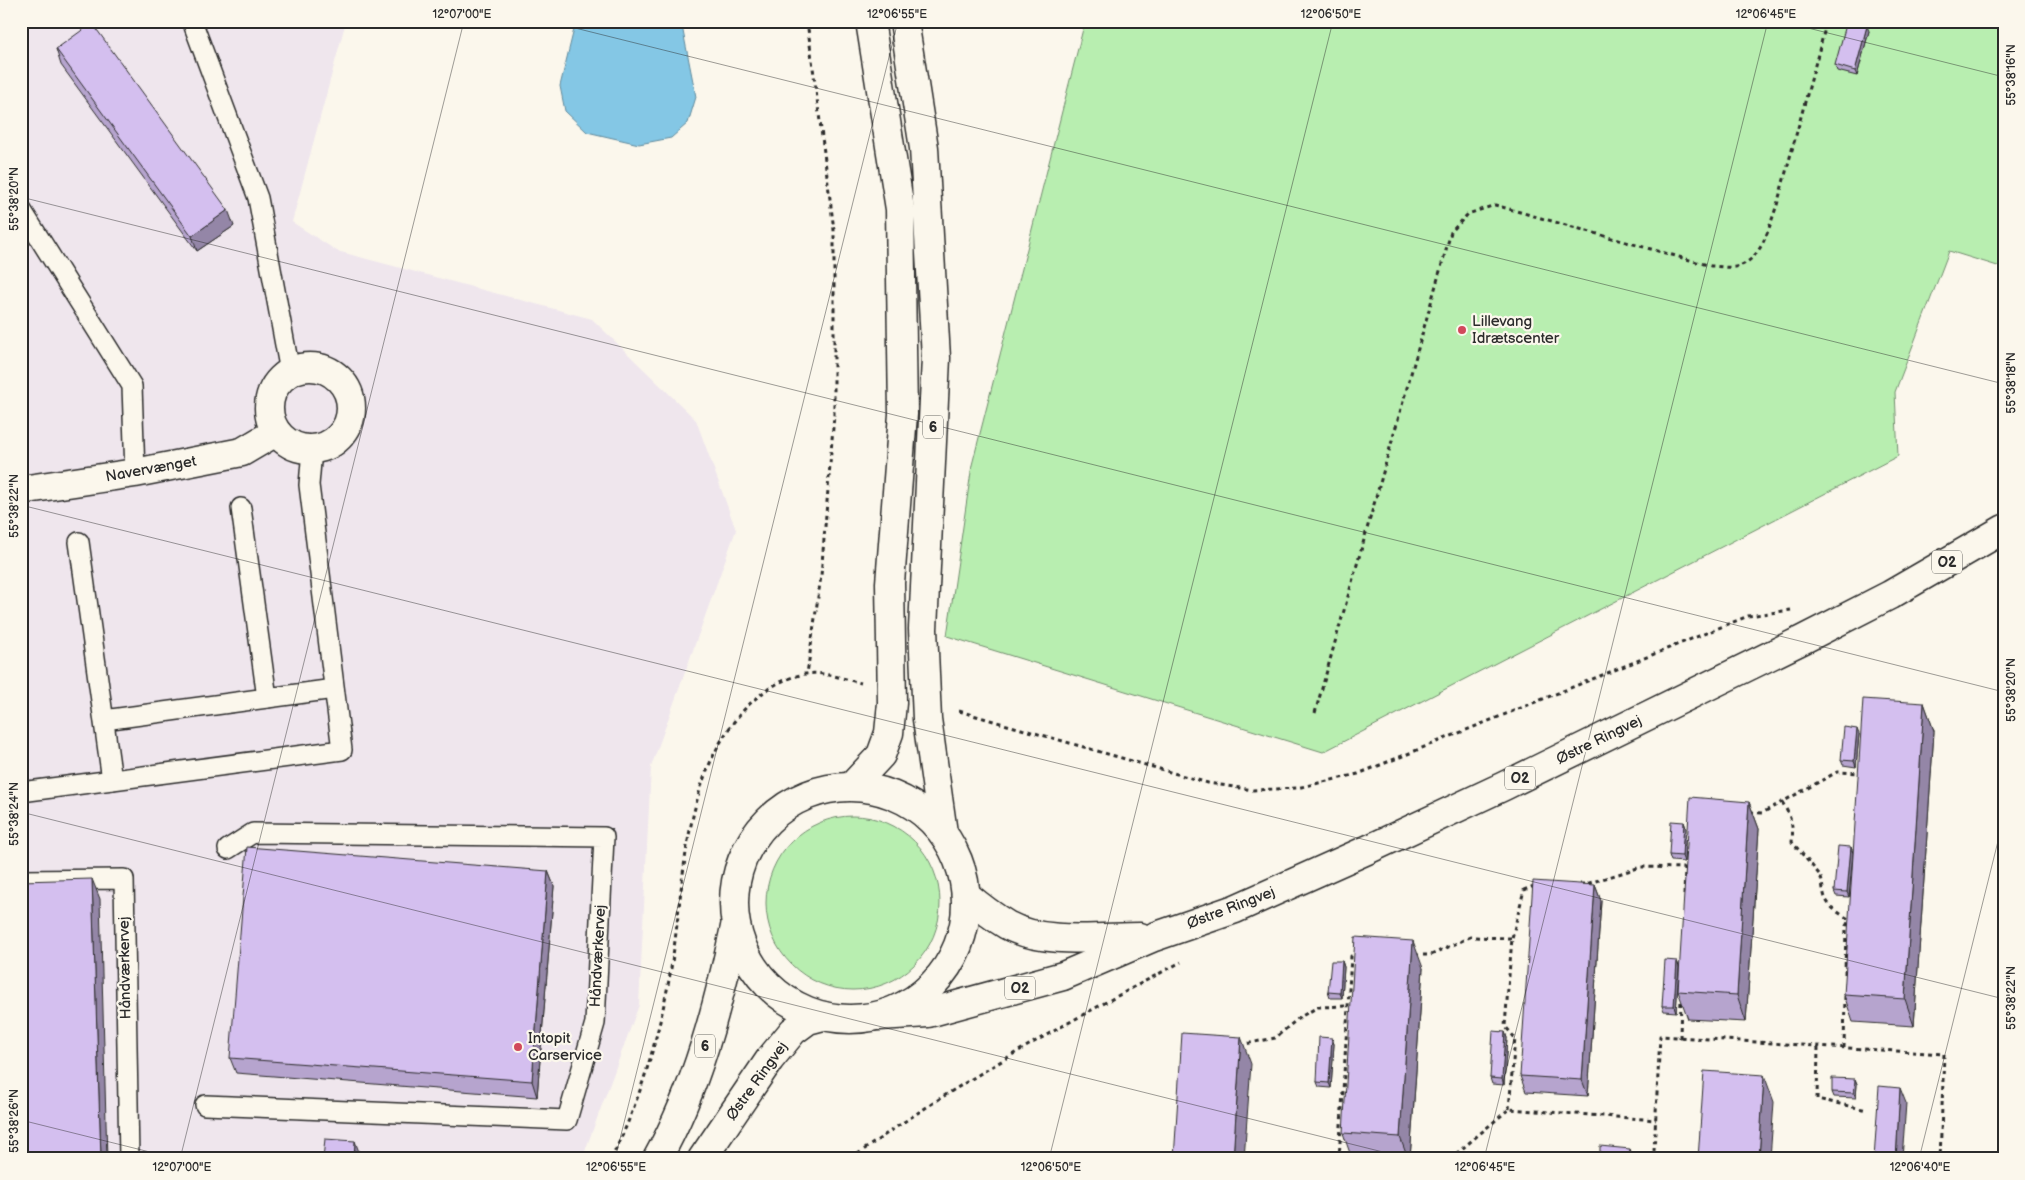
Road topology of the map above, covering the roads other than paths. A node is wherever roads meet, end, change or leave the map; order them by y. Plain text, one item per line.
1 (192, 21) edge
2 (870, 21) edge
3 (904, 21) edge
4 (21, 209) edge
5 (290, 372) junction
6 (276, 432) junction
7 (312, 450) junction
8 (135, 473) junction
9 (21, 490) edge
10 (240, 508) dead end
11 (2004, 529) edge
12 (79, 542) dead end
13 (334, 689) junction
14 (267, 698) junction
15 (104, 720) junction
16 (112, 780) junction
17 (852, 786) junction
18 (21, 792) edge
19 (943, 834) junction
20 (228, 849) dead end
21 (21, 880) edge
22 (966, 895) junction
23 (735, 926) junction
24 (1154, 937) junction
25 (822, 1016) junction
26 (879, 1016) junction
27 (205, 1105) dead end
28 (129, 1159) edge
29 (657, 1159) edge
30 (702, 1159) edge

1 - 5 lane
2 - 17 main road, 6
3 - 19 main road, 6
4 - 8 lane
5 - 6 main road
5 - 7 main road
6 - 7 main road
6 - 8 main road, Navervænget
7 - 13 lane
8 - 9 main road, Navervænget
10 - 14 lane
11 - 24 main road, Østre Ringvej / O2
12 - 15 lane
13 - 14 lane
13 - 16 lane
14 - 15 lane
15 - 16 lane
16 - 18 lane
17 - 19 main road, 6
17 - 23 main road, 6
19 - 22 main road, 6
20 - 27 lane, Håndværkervej
21 - 28 lane, Håndværkervej
22 - 24 main road, Østre Ringvej / O2
22 - 26 main road, 6
23 - 25 main road, 6
23 - 29 main road, 6
24 - 26 main road, Østre Ringvej / O2
25 - 26 main road, 6
25 - 30 main road, Østre Ringvej

